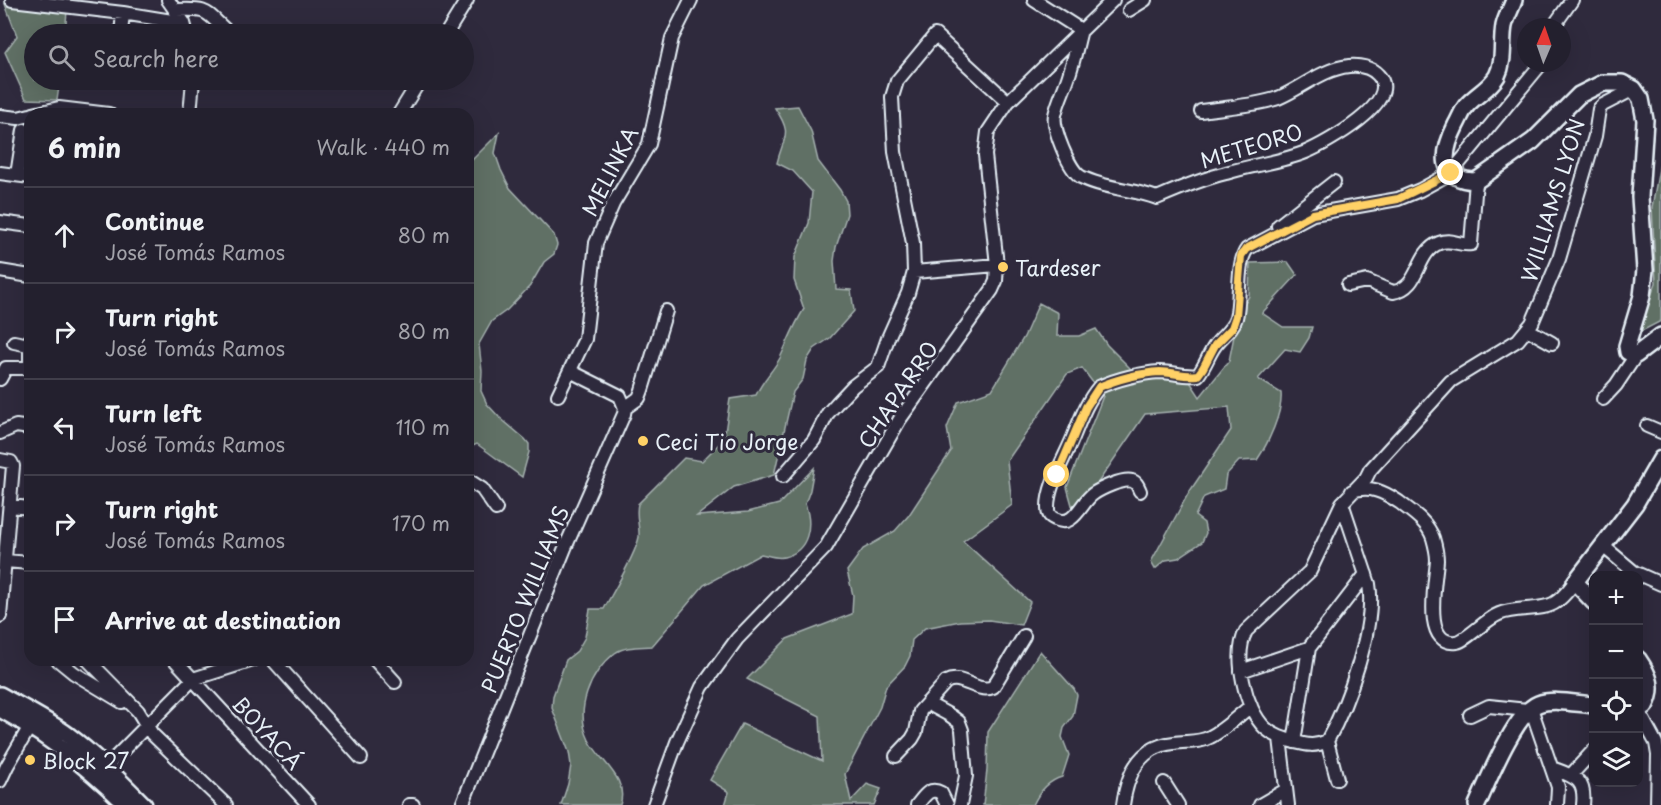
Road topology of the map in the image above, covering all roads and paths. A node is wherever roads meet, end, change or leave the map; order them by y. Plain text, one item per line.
1 (12, 0) edge
2 (467, 0) edge
3 (691, 0) edge
4 (1113, 0) edge
5 (1145, 0) edge
6 (1514, 0) edge
7 (1572, 0) edge
8 (1037, 1) edge
9 (172, 5) edge
10 (1129, 10) dead end
11 (123, 13) junction
12 (1559, 18) edge
13 (122, 24) edge
14 (166, 24) edge
15 (183, 24) edge
16 (220, 24) edge
17 (452, 24) edge
18 (1081, 30) junction
19 (1535, 72) edge
20 (1634, 89) junction
21 (192, 90) edge
22 (414, 90) edge
23 (1008, 102) junction
24 (191, 108) edge
25 (403, 108) edge
26 (1202, 111) dead end
27 (0, 116) edge
28 (24, 117) edge
29 (24, 130) dead end
30 (0, 173) edge
31 (1451, 173) junction
32 (24, 176) edge
33 (1476, 181) junction
34 (1334, 182) dead end
35 (0, 222) edge
36 (24, 225) edge
37 (1274, 234) junction
38 (997, 265) junction
39 (0, 271) edge
40 (914, 272) junction
41 (24, 275) edge
42 (1348, 285) dead end
43 (666, 311) dead end
44 (1527, 329) junction
45 (1661, 336) edge
46 (14, 342) dead end
47 (24, 343) edge
48 (1552, 343) dead end
49 (1636, 355) junction
50 (24, 370) edge
51 (570, 371) junction
52 (0, 379) edge
53 (558, 395) dead end
54 (1603, 399) dead end
55 (625, 408) junction
56 (1647, 426) dead end
57 (24, 427) edge
58 (1661, 432) edge
59 (0, 433) edge
60 (1661, 459) edge
61 (6, 461) edge
62 (783, 476) dead end
63 (474, 484) edge
64 (1140, 491) dead end
65 (1351, 491) junction
66 (1342, 503) junction
67 (10, 506) junction
68 (24, 507) edge
69 (496, 509) dead end
70 (1603, 546) junction
71 (5, 561) junction
72 (24, 563) edge
73 (1366, 574) junction
74 (1575, 582) junction
75 (1661, 584) edge
76 (1589, 598) edge
77 (0, 614) edge
78 (1024, 636) dead end
79 (1309, 648) junction
80 (67, 666) edge
81 (94, 666) edge
82 (181, 666) edge
83 (192, 666) edge
84 (234, 666) edge
85 (278, 666) edge
86 (380, 666) edge
87 (1643, 666) edge
88 (1241, 671) junction
89 (193, 679) junction
90 (395, 682) dead end
91 (1656, 684) edge
92 (0, 695) edge
93 (927, 703) junction
94 (130, 704) junction
95 (1589, 705) edge
96 (1251, 706) junction
97 (1643, 707) edge
98 (0, 709) edge
99 (1529, 709) junction
100 (1470, 715) dead end
101 (1643, 719) edge
102 (34, 721) junction
103 (146, 726) junction
104 (1280, 738) junction
105 (1327, 741) junction
106 (1294, 742) junction
107 (1589, 755) edge
108 (896, 756) dead end
109 (361, 758) dead end
110 (1552, 768) junction
111 (101, 771) junction
112 (1571, 776) junction
113 (1337, 779) dead end
114 (0, 781) edge
115 (1164, 783) dead end
116 (1286, 790) junction
117 (127, 805) edge
118 (144, 805) edge
119 (226, 805) edge
120 (309, 805) edge
121 (462, 805) edge
122 (654, 805) edge
123 (917, 805) edge
124 (947, 805) edge
125 (960, 805) edge
126 (1123, 805) edge
127 (1178, 805) edge
128 (1260, 805) edge
129 (1288, 805) edge
130 (1477, 805) edge
131 (1557, 805) edge
132 (1583, 805) edge
133 (1657, 805) edge

1 - 11 street
2 - 17 street
3 - 51 street, MELINKA
4 - 18 street, CHAPARRO
5 - 10 street
6 - 31 main road
7 - 12 street
8 - 18 street
9 - 15 street
9 - 16 street
11 - 13 street
11 - 14 street
18 - 23 street, CHAPARRO
18 - 26 street, METEORO
19 - 31 street
20 - 33 main road
20 - 44 street, WILLIAMS LYON
20 - 49 main road
21 - 24 street
22 - 25 street
23 - 38 street, CHAPARRO
23 - 40 street
27 - 28 street
29 - 32 street
30 - 32 street
31 - 33 main road
31 - 37 street
33 - 42 street
34 - 37 street
35 - 36 street
37 - 64 street
38 - 40 street
38 - 122 street, CHAPARRO
39 - 41 street
40 - 62 street
43 - 55 street, PUERTO WILLIAMS
44 - 48 street
44 - 65 street, WILLIAMS LYON
45 - 49 main road
46 - 47 street
49 - 54 street
50 - 52 street
51 - 53 street, MELINKA
51 - 55 street
55 - 121 street, PUERTO WILLIAMS
56 - 58 street
57 - 59 street
60 - 70 main road
61 - 67 street
63 - 69 street
65 - 66 street, WILLIAMS LYON
65 - 74 street
66 - 73 street
66 - 88 street, WILLIAMS LYON
67 - 68 street
67 - 71 street
70 - 74 main road
70 - 75 street
71 - 72 street
71 - 77 street
73 - 79 street
73 - 105 street
74 - 76 main road
78 - 93 street
79 - 88 street
79 - 106 street
80 - 94 street
81 - 94 street
82 - 89 street, BOYACÁ
83 - 89 street
84 - 89 street
85 - 109 street
86 - 90 street
87 - 91 main road
88 - 96 street, WILLIAMS LYON
89 - 103 street
89 - 120 street, BOYACÁ
91 - 97 main road
92 - 102 main road
93 - 108 street
93 - 125 street
94 - 103 street
95 - 99 main road
96 - 104 street, WILLIAMS LYON
96 - 126 street
98 - 102 main road
99 - 100 street
99 - 110 street
99 - 130 main road
101 - 133 street
102 - 111 main road
102 - 114 street
103 - 111 street
103 - 119 street
104 - 106 street
104 - 116 street
105 - 106 street
105 - 113 street
107 - 112 street
110 - 112 street
110 - 131 street
111 - 117 main road
111 - 118 main road
112 - 132 street
115 - 127 street
116 - 128 street
116 - 129 street
123 - 124 street

